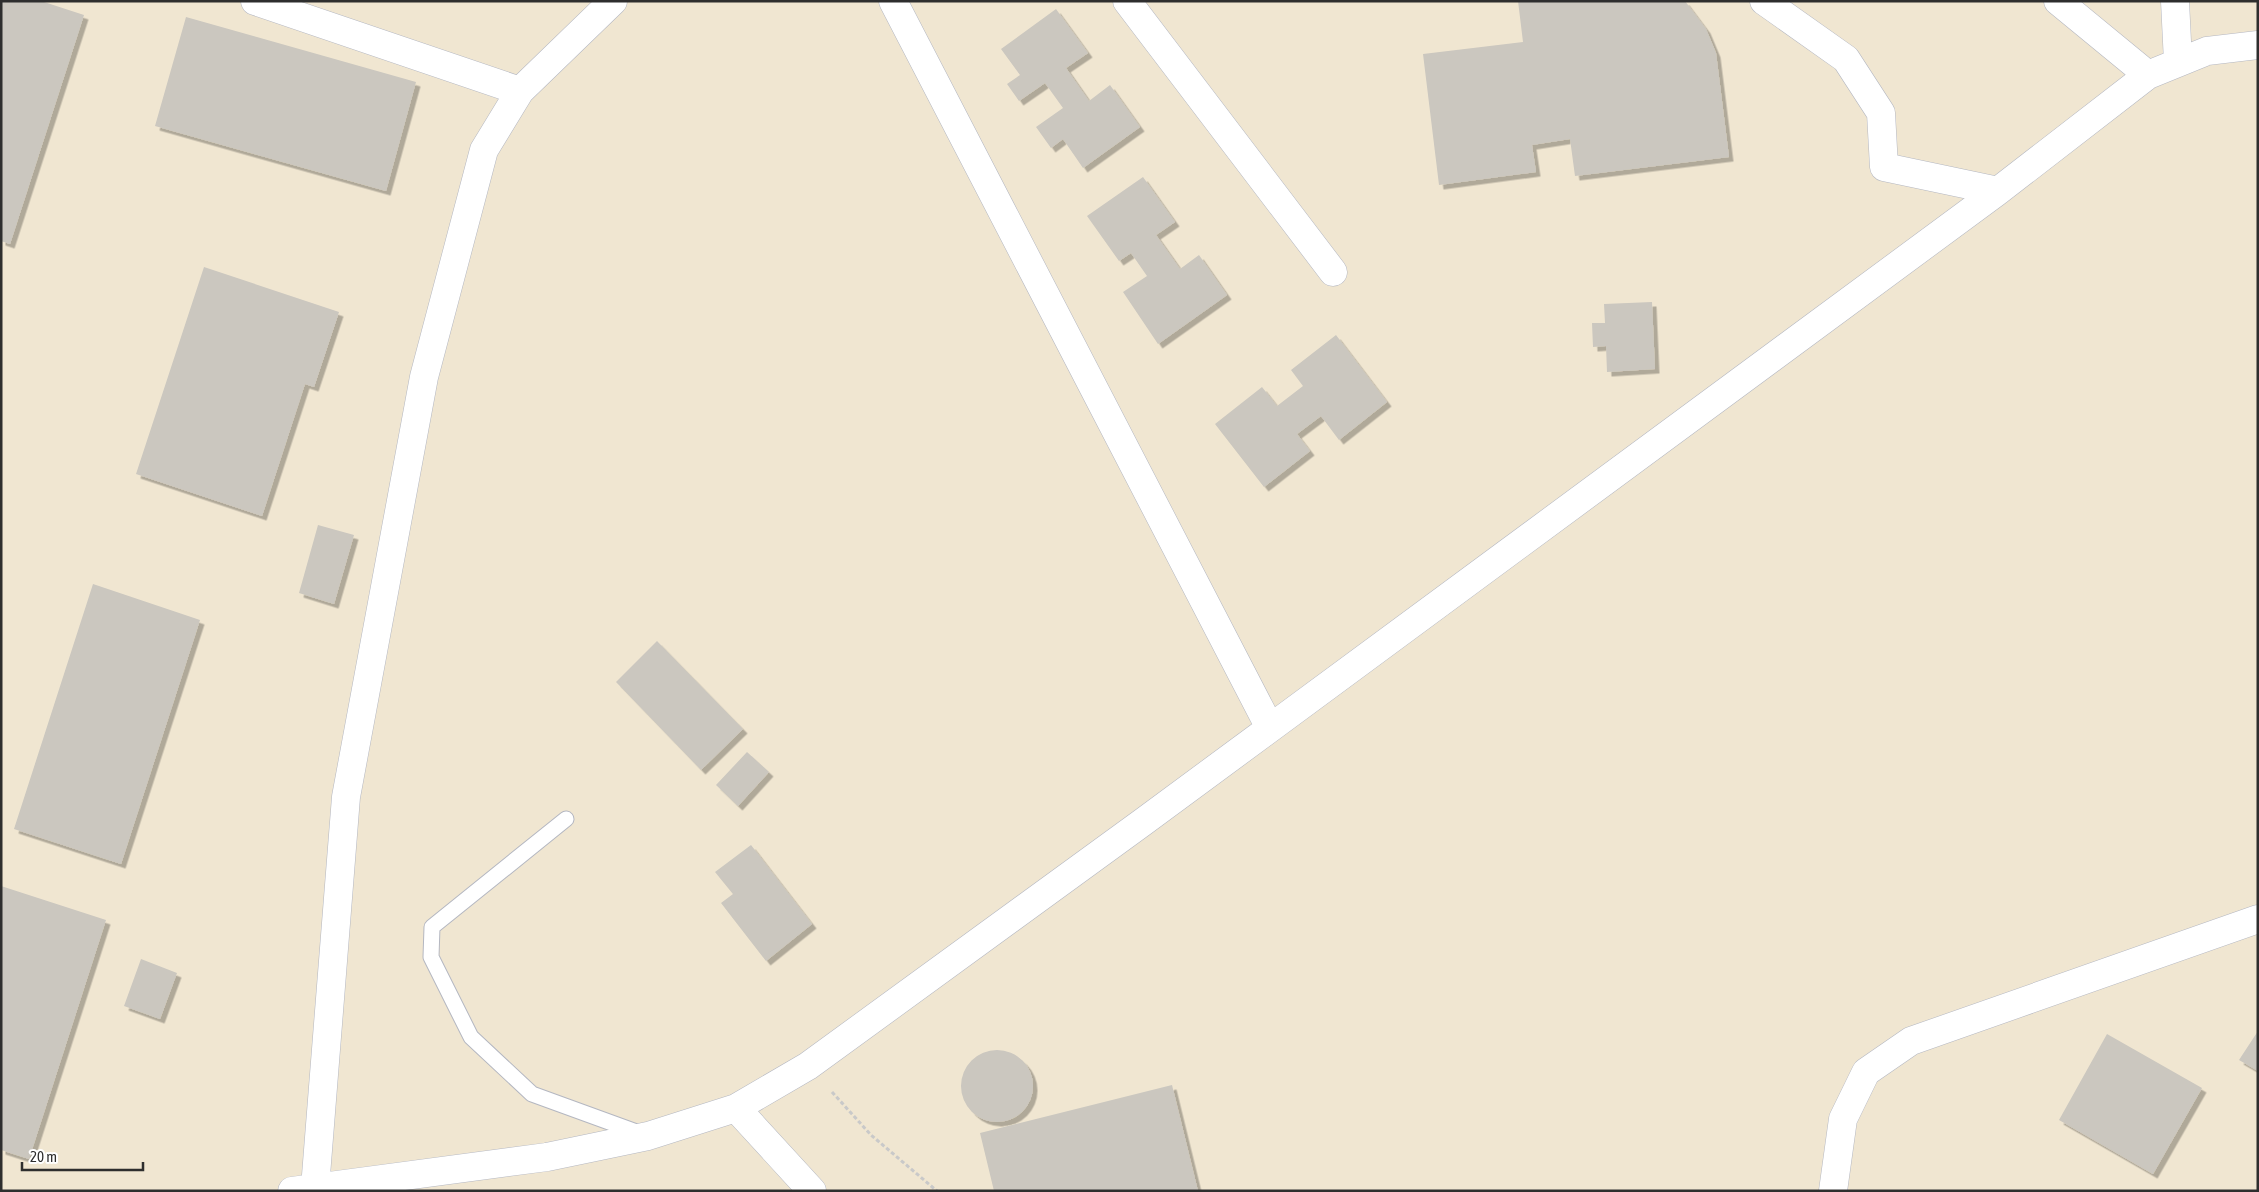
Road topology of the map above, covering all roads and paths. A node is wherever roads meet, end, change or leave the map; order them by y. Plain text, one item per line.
1 (255, 1) edge
2 (613, 1) edge
3 (893, 1) edge
4 (1127, 1) edge
5 (1764, 1) edge
6 (2058, 1) edge
7 (2175, 1) edge
8 (2258, 45) edge
9 (2178, 62) junction
10 (2148, 75) junction
11 (520, 92) junction
12 (1998, 191) junction
13 (1333, 272) dead end
14 (1270, 728) junction
15 (566, 819) dead end
16 (2258, 919) edge
17 (808, 1066) junction
18 (736, 1108) junction
19 (648, 1136) junction
20 (304, 1189) edge
21 (812, 1191) edge
22 (937, 1191) edge
23 (1833, 1191) edge

1 - 11 street
2 - 11 street
3 - 14 street
4 - 13 street
5 - 12 street
6 - 10 street
7 - 9 street
8 - 9 street
9 - 10 street
10 - 12 street
11 - 20 street
12 - 14 street
14 - 17 street
15 - 19 lane
16 - 23 street
17 - 18 street
17 - 22 path
18 - 19 street
18 - 21 street
19 - 20 street

